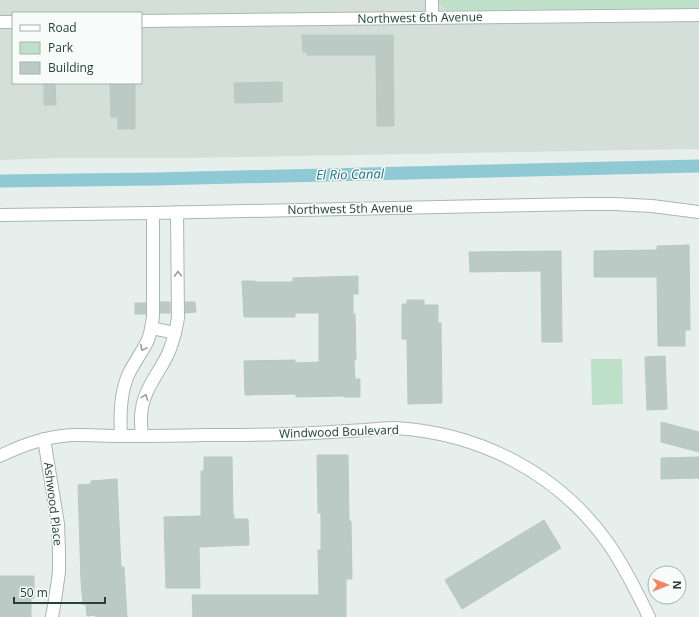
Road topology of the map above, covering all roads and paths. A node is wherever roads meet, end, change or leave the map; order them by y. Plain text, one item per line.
1 (432, 0) edge
2 (699, 15) edge
3 (432, 18) junction
4 (142, 20) edge
5 (0, 22) edge
6 (12, 22) edge
7 (177, 212) junction
8 (699, 212) edge
9 (152, 213) junction
10 (0, 215) edge
11 (151, 328) junction
12 (175, 333) junction
13 (121, 436) junction
14 (142, 436) junction
15 (44, 439) junction
16 (0, 456) edge
17 (52, 617) edge
18 (649, 617) edge

1 - 3 street
2 - 3 street, Northwest 6th Avenue
3 - 4 street, Northwest 6th Avenue
5 - 6 street
7 - 8 street, Northwest 5th Avenue
7 - 9 street, Northwest 5th Avenue
12 -> 7 street
9 - 10 street, Northwest 5th Avenue
9 - 11 street
11 - 12 street
11 -> 13 street
14 -> 12 street
13 - 14 street, Windwood Boulevard
13 - 15 street, Windwood Boulevard
14 - 18 street, Windwood Boulevard
15 - 16 street, Windwood Boulevard
15 - 17 street, Ashwood Place

